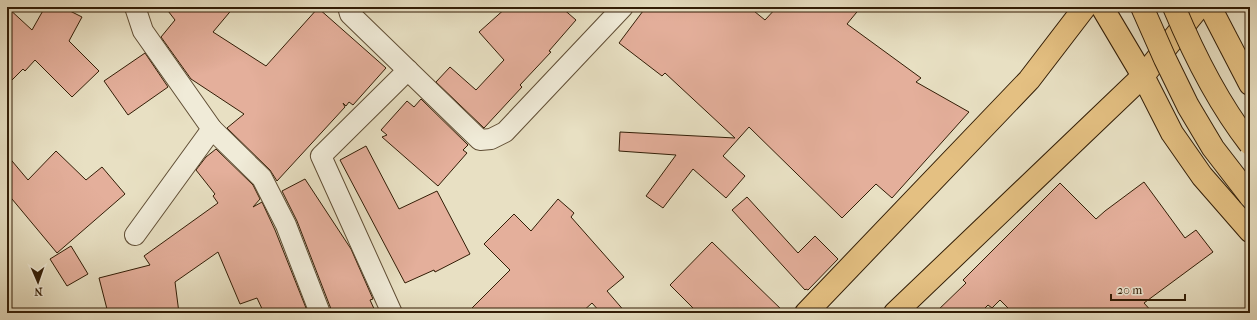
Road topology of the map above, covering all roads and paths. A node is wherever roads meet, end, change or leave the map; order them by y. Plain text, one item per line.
1 (135, 7) edge
2 (348, 7) edge
3 (623, 7) edge
4 (1085, 7) edge
5 (1102, 7) edge
6 (1142, 7) edge
7 (1174, 7) edge
8 (1199, 7) edge
9 (1210, 7) edge
10 (408, 70) junction
11 (1144, 76) junction
12 (1250, 84) edge
13 (212, 129) junction
14 (1250, 144) edge
15 (1250, 196) edge
16 (1250, 231) edge
17 (135, 235) dead end
18 (320, 313) edge
19 (392, 313) edge
20 (806, 313) edge
21 (896, 313) edge

1 - 13 street
2 - 10 street
3 - 10 street
4 - 20 main road
5 - 11 main road
6 - 15 main road, bridge
7 - 14 main road, bridge
8 - 11 main road
9 - 12 main road
10 - 19 street
11 - 16 main road
11 - 21 main road
13 - 17 street
13 - 18 street

